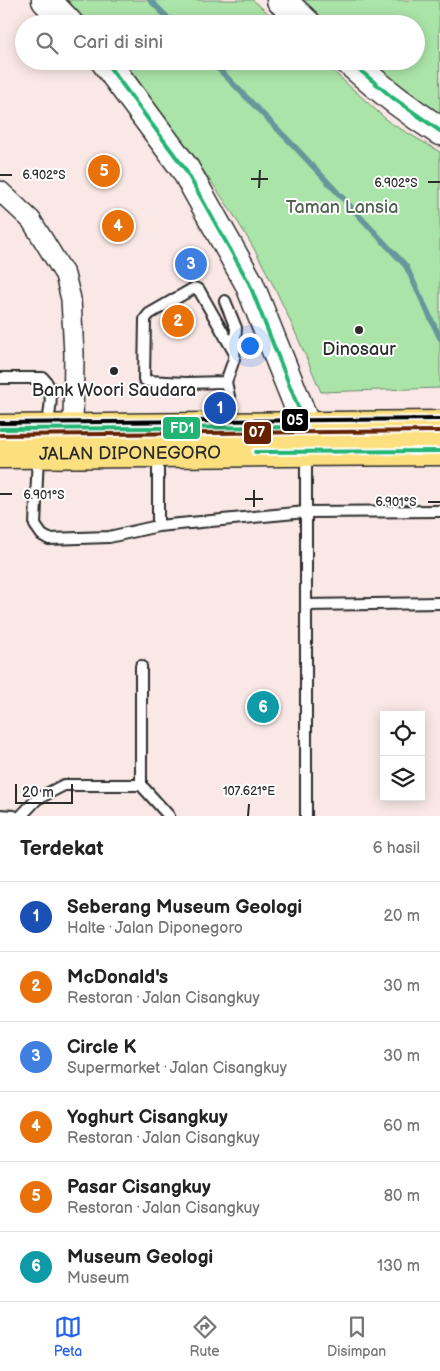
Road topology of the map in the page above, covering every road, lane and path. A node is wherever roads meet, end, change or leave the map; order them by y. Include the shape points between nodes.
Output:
1 (46, 0) edge
2 (281, 0) edge
3 (60, 15) edge
4 (298, 15) edge
5 (112, 70) edge
6 (359, 70) edge
7 (440, 131) edge
8 (0, 191) edge
9 (225, 301) dead end
10 (234, 352) junction
11 (0, 378) edge
12 (226, 382) junction
13 (440, 425) edge
14 (236, 428) junction
15 (0, 429) edge
16 (53, 437) junction
17 (306, 440) junction
18 (440, 451) edge
19 (158, 453) junction
20 (0, 454) edge
21 (440, 511) edge
22 (306, 512) junction
23 (158, 526) junction
24 (440, 603) edge
25 (306, 605) junction
26 (141, 666) dead end
27 (141, 785) junction
28 (0, 815) edge
29 (14, 816) edge
30 (21, 816) edge
31 (169, 816) edge
32 (306, 816) edge

1 - 3 street
2 - 4 street
5 - 17 street via 185,169 249,283
6 - 7 street via 408,111
8 - 16 street via 31,220 65,275 72,299 74,354
9 - 10 lane via 236,328
10 - 12 lane
10 - 12 lane via 197,288 145,319 144,380
11 - 16 lane via 43,378 49,383
12 - 14 lane
13 - 17 main road, JALAN DIPONEGORO
14 - 16 main road, JALAN DIPONEGORO
14 - 17 main road, JALAN DIPONEGORO
15 - 16 main road, JALAN DIPONEGORO
16 - 19 main road, JALAN DIPONEGORO
16 - 20 main road, JALAN DIPONEGORO
16 - 23 lane via 35,525 42,535 49,539 109,537
17 - 18 main road, JALAN DIPONEGORO
17 - 19 main road, JALAN DIPONEGORO
17 - 22 lane
19 - 23 lane
21 - 22 lane
22 - 23 lane
22 - 25 lane
24 - 25 lane
25 - 32 lane
26 - 27 lane
27 - 30 lane via 64,785 36,799
27 - 31 lane
28 - 29 lane

